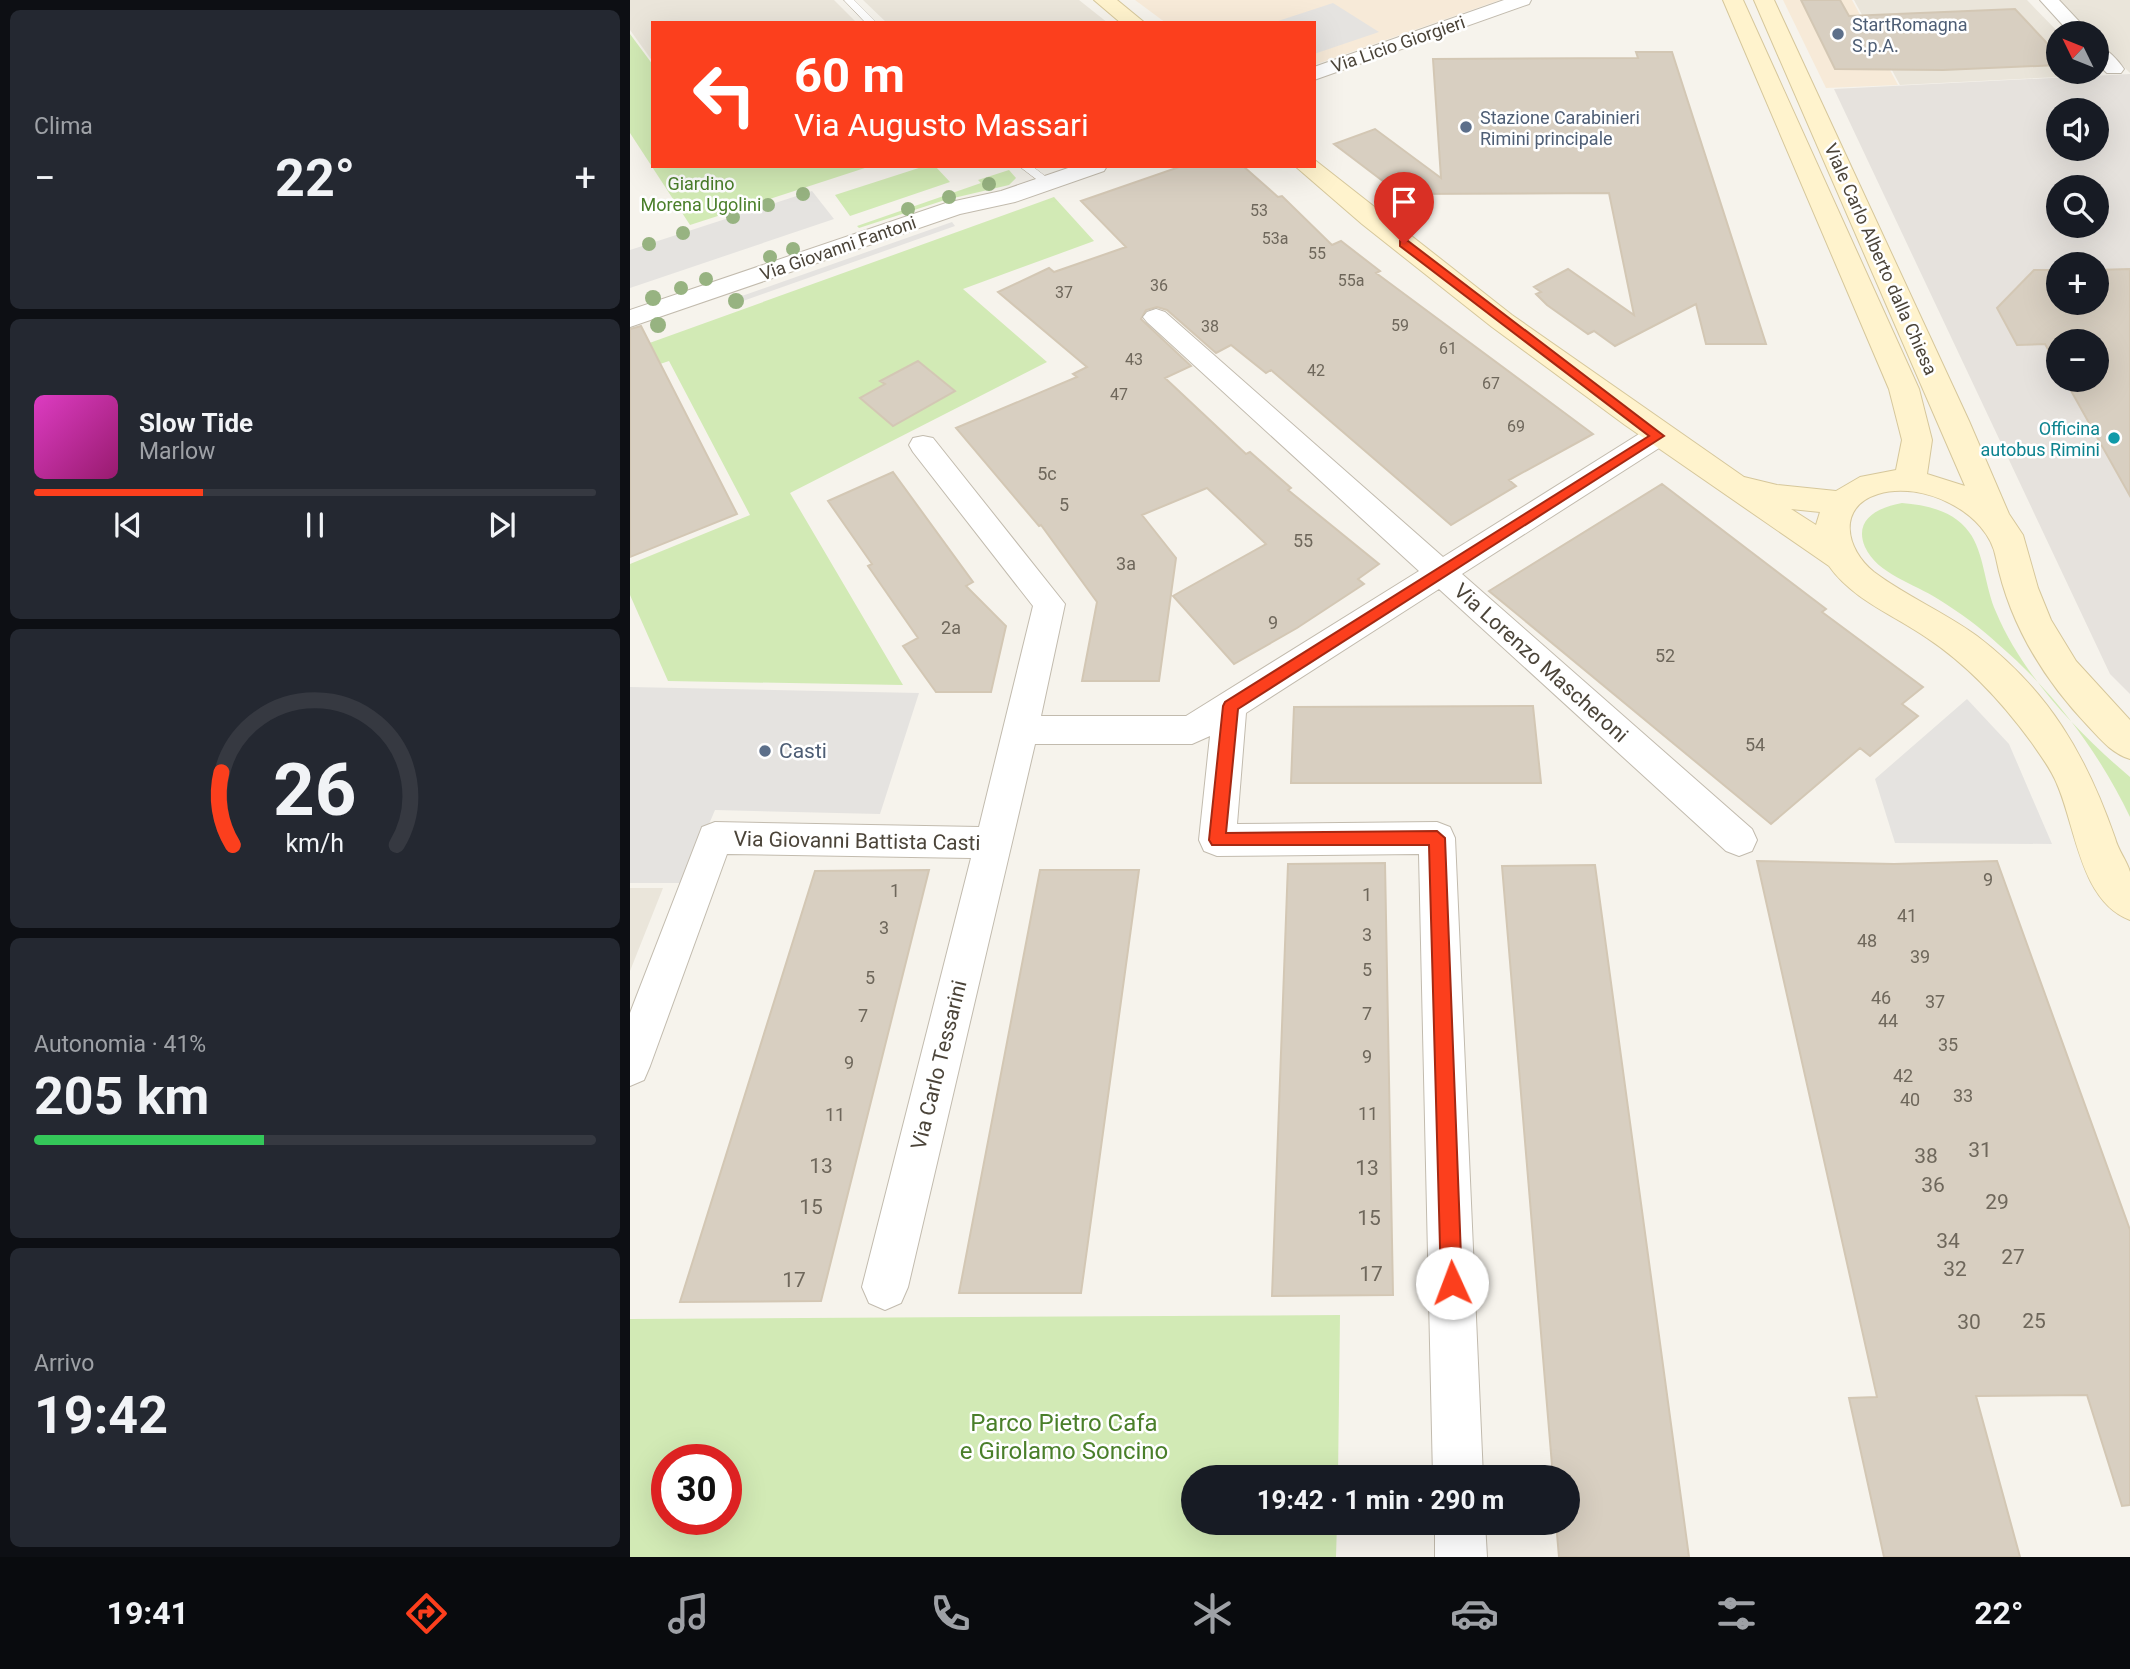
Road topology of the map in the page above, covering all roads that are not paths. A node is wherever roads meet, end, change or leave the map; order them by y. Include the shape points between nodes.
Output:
1 (849, 0) edge
2 (1104, 0) edge
3 (1522, 0) edge
4 (1764, 0) edge
5 (2049, 0) edge
6 (1732, 1) edge
7 (870, 21) edge
8 (1132, 21) edge
9 (2069, 21) edge
10 (2109, 64) edge
11 (2114, 69) dead end
12 (1316, 73) edge
13 (1027, 168) edge
14 (1090, 168) edge
15 (1309, 168) edge
16 (1048, 183) junction
17 (1861, 292) junction
18 (1895, 292) junction
19 (1156, 317) dead end
20 (630, 319) edge
21 (1657, 436) junction
22 (923, 445) dead end
23 (1725, 481) junction
24 (1910, 482) junction
25 (1842, 503) junction
26 (1995, 520) junction
27 (1841, 558) junction
28 (1440, 572) junction
29 (1230, 706) junction
30 (1021, 730) junction
31 (2130, 744) edge
32 (1738, 840) dead end
33 (993, 843) junction
34 (2121, 891) edge
35 (2130, 921) edge
36 (630, 1066) edge
37 (886, 1287) dead end
38 (1458, 1465) edge
39 (1460, 1535) edge
40 (1461, 1557) edge

1 - 7 lane
2 - 8 main road
3 - 12 street, Via Licio Giorgieri
4 - 18 main road, Viale Carlo Alberto dalla Chiesa
5 - 9 street
6 - 17 main road, Viale Carlo Alberto dalla Chiesa
10 - 11 street
13 - 16 lane
14 - 16 street, Via Giovanni Fantoni
15 - 21 main road
16 - 20 street, Via Giovanni Fantoni via 954,208
17 - 18 street
17 - 24 main road, Viale Carlo Alberto dalla Chiesa via 1914,420 1917,440
18 - 26 main road, Viale Carlo Alberto dalla Chiesa
19 - 28 street, Via Lorenzo Mascheroni
21 - 23 main road
21 - 28 street
22 - 30 street, Via Giovanni Battista Casti via 1049,604
23 - 25 main road via 1777,496
23 - 27 main road
24 - 25 main road via 1873,485
24 - 26 main road via 1954,494
25 - 27 main road via 1832,526
26 - 31 main road, Viale Carlo Alberto dalla Chiesa via 2012,545 2018,579 2046,645 2099,715
27 - 34 main road via 1862,581 1922,617 2000,677 2069,768 2096,849
28 - 29 street
28 - 32 street, Via Lorenzo Mascheroni
29 - 30 street via 1192,730
29 - 38 street via 1217,840 1437,838
30 - 33 street, Via Giovanni Battista Casti
33 - 36 street, Via Giovanni Battista Casti via 715,838
33 - 37 street, Via Carlo Tessarini
34 - 35 main road
39 - 40 street

